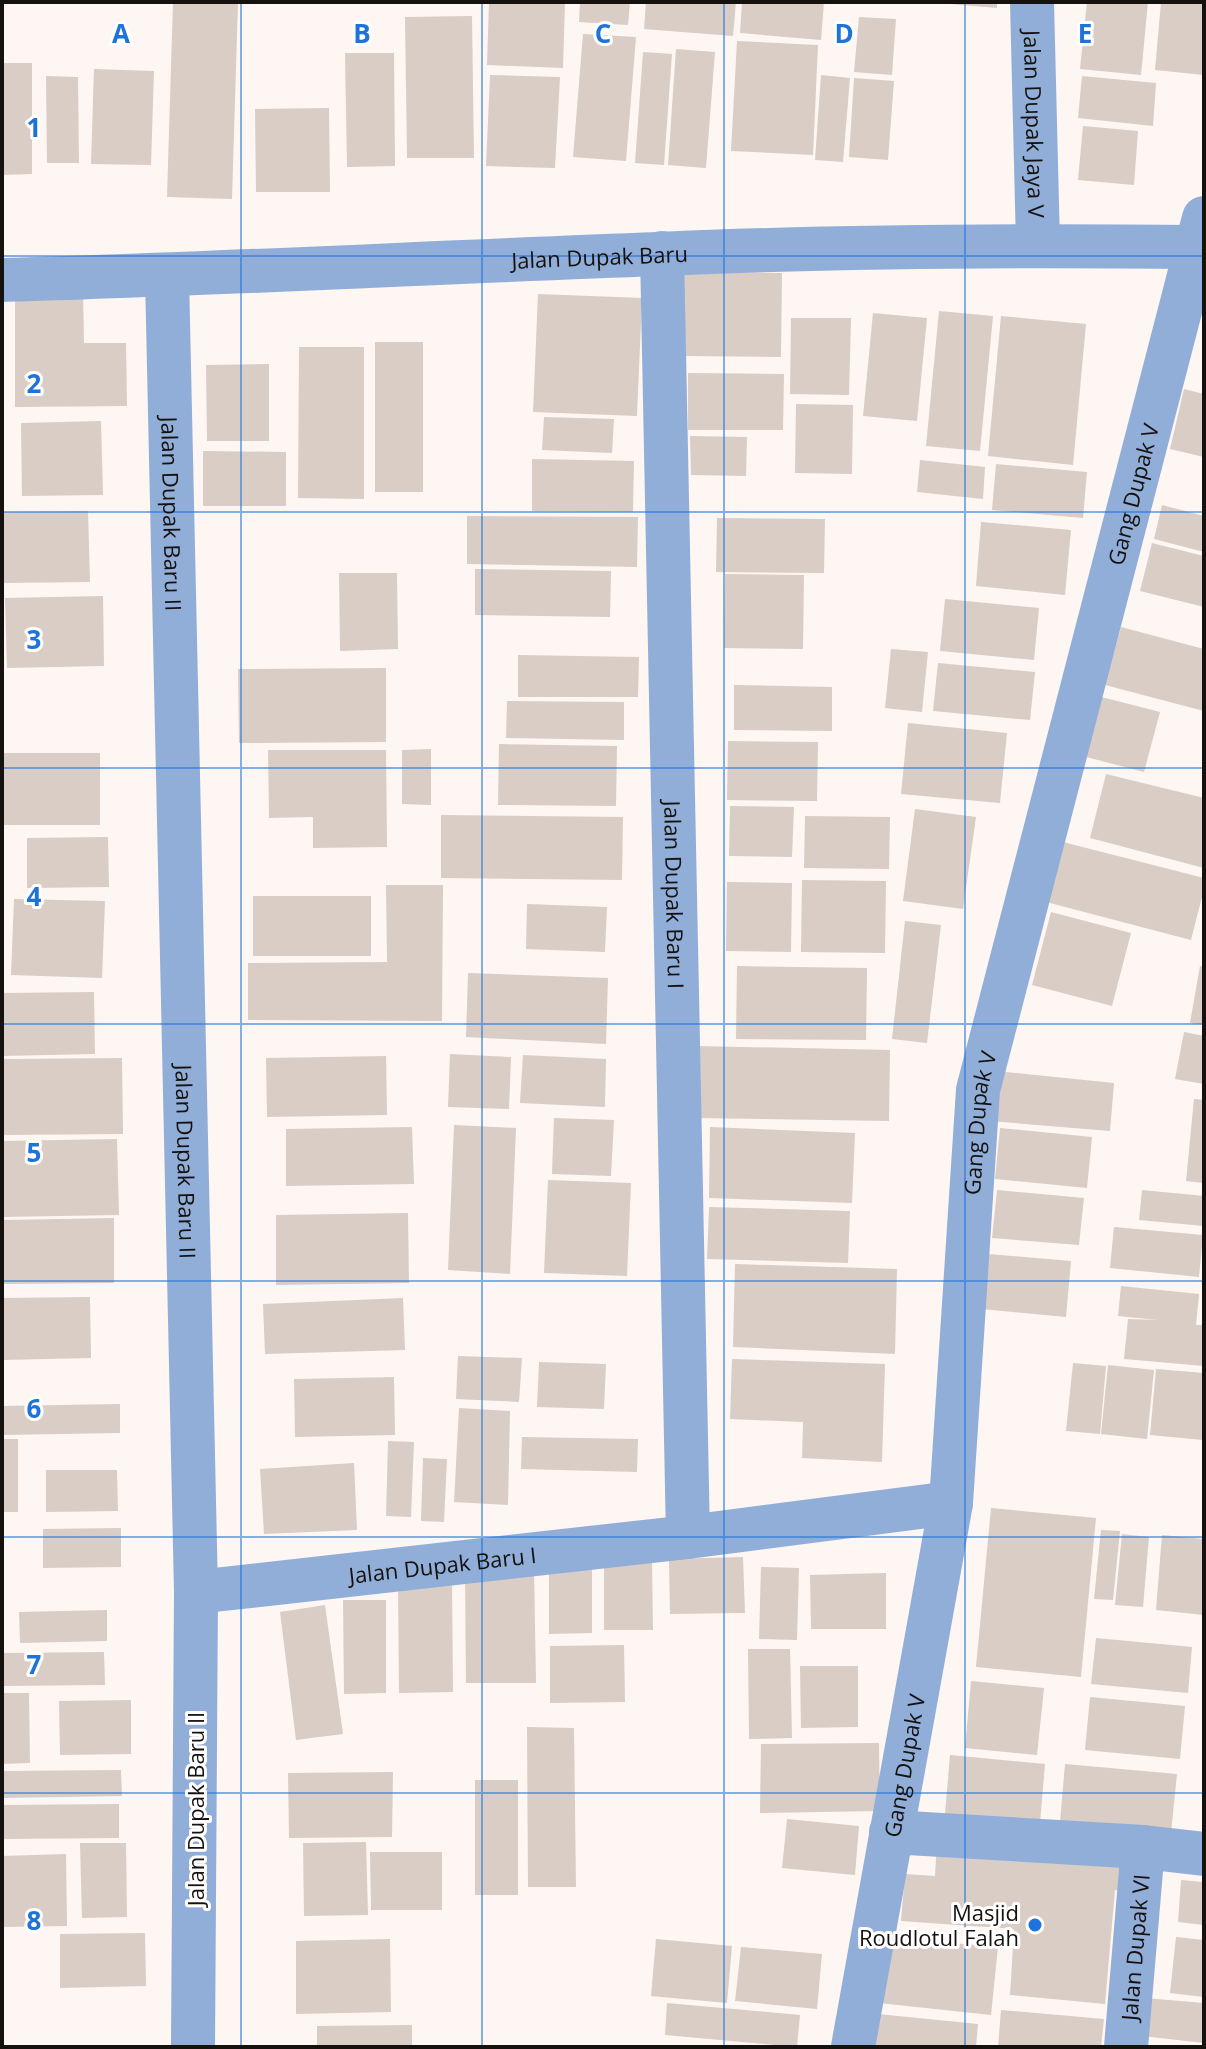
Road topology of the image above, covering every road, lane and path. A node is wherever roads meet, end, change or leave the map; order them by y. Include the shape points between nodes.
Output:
1 (1032, 2) edge
2 (1200, 232) edge
3 (1038, 245) junction
4 (662, 253) junction
5 (167, 276) junction
6 (2, 280) edge
7 (951, 1503) junction
8 (688, 1537) junction
9 (196, 1592) junction
10 (891, 1832) junction
11 (1143, 1847) junction
12 (1204, 1854) edge
13 (193, 2047) edge
14 (853, 2047) edge
15 (1126, 2047) edge

1 - 3 street, Jalan Dupak Jaya V
2 - 3 street, Jalan Dupak Baru
2 - 7 street, Gang Dupak V via 978,1090
3 - 4 street, Jalan Dupak Baru
4 - 5 street, Jalan Dupak Baru
4 - 8 street, Jalan Dupak Baru I
5 - 6 street, Jalan Dupak Baru
5 - 9 street, Jalan Dupak Baru II
7 - 8 street, Jalan Dupak Baru I
7 - 10 street, Gang Dupak V
8 - 9 street, Jalan Dupak Baru I
9 - 13 street, Jalan Dupak Baru II
10 - 11 street
10 - 14 street, Gang Dupak V
11 - 12 street
11 - 15 street, Jalan Dupak VI

